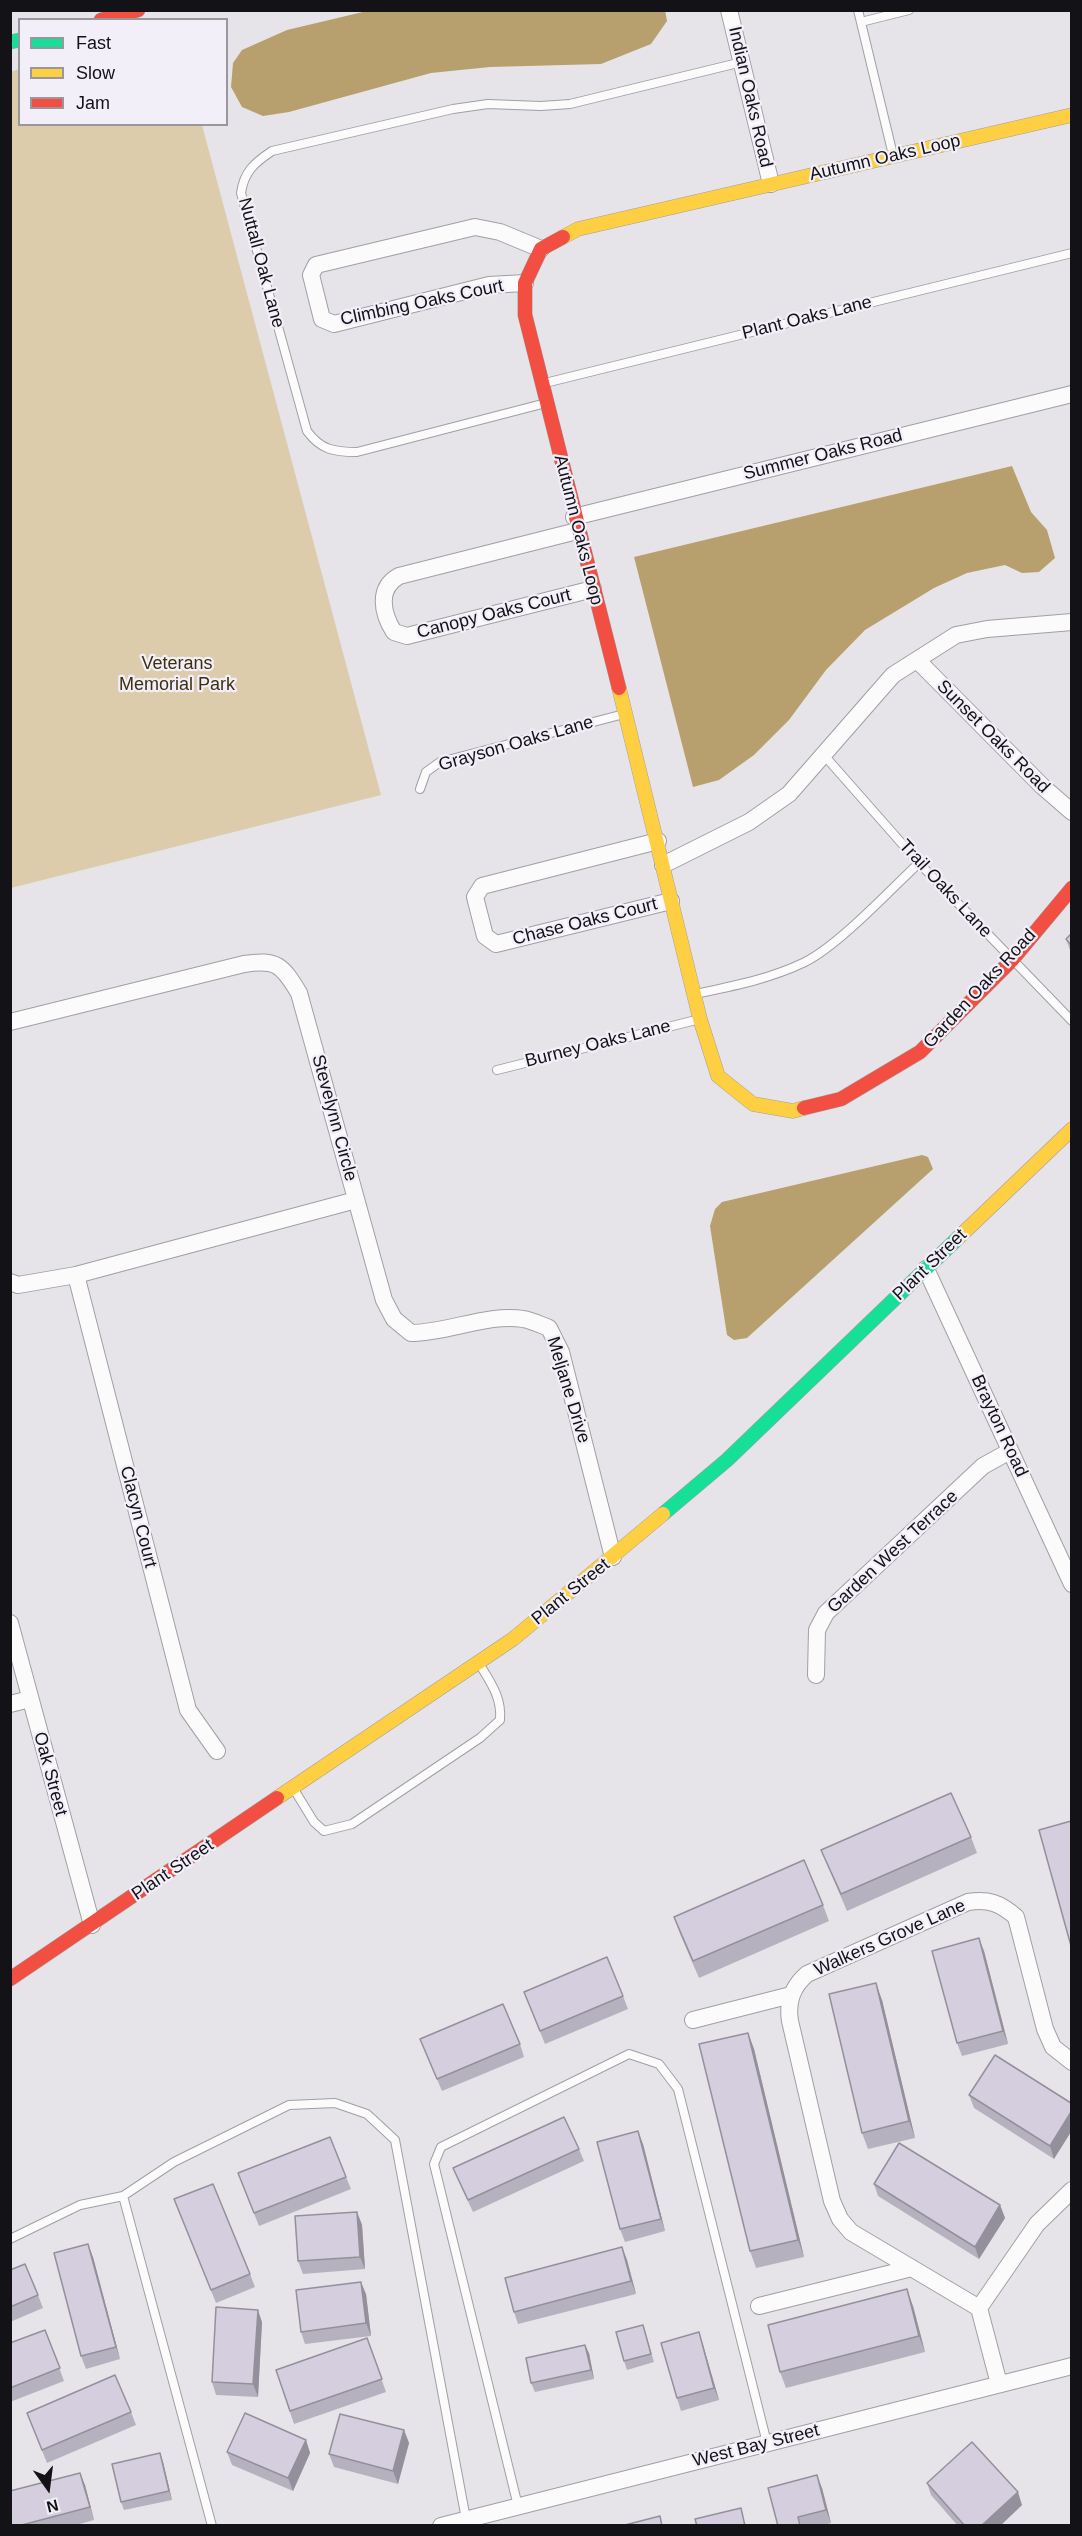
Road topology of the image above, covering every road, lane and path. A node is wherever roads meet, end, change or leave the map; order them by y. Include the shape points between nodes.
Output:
1 (138, 10) edge
2 (729, 10) edge
3 (858, 10) edge
4 (909, 10) edge
5 (108, 18) edge
6 (861, 22) junction
7 (742, 62) junction
8 (1071, 115) edge
9 (893, 156) junction
10 (771, 184) junction
11 (541, 249) junction
12 (1071, 253) edge
13 (525, 283) junction
14 (542, 384) junction
15 (1071, 393) edge
16 (546, 403) junction
17 (576, 524) junction
18 (592, 589) junction
19 (1071, 622) edge
20 (916, 660) junction
21 (624, 714) junction
22 (822, 754) junction
23 (420, 789) dead end
24 (1071, 813) edge
25 (658, 841) junction
26 (920, 862) junction
27 (663, 865) junction
28 (1071, 888) edge
29 (671, 901) junction
30 (1012, 960) junction
31 (694, 994) junction
32 (700, 1019) junction
33 (10, 1022) edge
34 (1071, 1022) edge
35 (497, 1070) dead end
36 (1071, 1129) edge
37 (356, 1200) junction
38 (926, 1269) junction
39 (76, 1275) junction
40 (10, 1282) edge
41 (1010, 1451) junction
42 (614, 1557) junction
43 (1071, 1584) edge
44 (10, 1623) edge
45 (478, 1663) junction
46 (816, 1676) dead end
47 (30, 1699) junction
48 (10, 1704) edge
49 (217, 1751) dead end
50 (293, 1788) junction
51 (92, 1925) junction
52 (10, 1980) edge
53 (791, 1995) junction
54 (693, 2020) dead end
55 (1071, 2062) edge
56 (1071, 2190) edge
57 (123, 2196) junction
58 (10, 2239) edge
59 (912, 2268) junction
60 (759, 2306) dead end
61 (979, 2308) junction
62 (1071, 2366) edge
63 (999, 2384) junction
64 (767, 2443) junction
65 (518, 2506) junction
66 (466, 2519) junction
67 (212, 2526) edge
68 (441, 2526) edge

1 - 5 street
2 - 7 street, Indian Oaks Road
3 - 6 lane
4 - 6 lane
6 - 9 lane
7 - 10 street, Indian Oaks Road
7 - 16 lane, Nuttall Oak Lane via 570,104 488,104 453,109 272,151 254,162 243,177 241,193 307,431 317,444 335,452 357,452
8 - 9 street, Autumn Oaks Loop
9 - 10 street, Autumn Oaks Loop
10 - 11 street, Autumn Oaks Loop via 578,229
11 - 13 street, Autumn Oaks Loop
11 - 13 street, Climbing Oaks Court via 500,232 475,227 316,265 311,275 322,319 334,324 489,285
12 - 14 lane, Plant Oaks Lane
13 - 14 street, Autumn Oaks Loop via 525,315
14 - 16 street, Autumn Oaks Loop
15 - 17 street, Summer Oaks Road
16 - 17 street, Autumn Oaks Loop
17 - 18 street, Autumn Oaks Loop
17 - 18 street, Canopy Oaks Court via 399,576 384,591 385,612 394,632 407,636
18 - 21 street, Autumn Oaks Loop
19 - 20 street via 956,635
20 - 22 street via 893,675
20 - 24 street, Sunset Oaks Road
21 - 23 lane, Grayson Oaks Lane via 440,762 426,772
21 - 25 street, Autumn Oaks Loop
22 - 26 lane, Trail Oaks Lane
22 - 27 street via 789,794 749,822
25 - 27 street, Autumn Oaks Loop
25 - 29 street, Chase Oaks Court via 482,886 475,897 484,936 496,944
26 - 30 lane, Trail Oaks Lane
26 - 31 lane via 807,961 758,980
27 - 29 street, Garden Oaks Road
28 - 30 street, Garden Oaks Road
29 - 31 street, Garden Oaks Road
30 - 32 street, Garden Oaks Road via 920,1052 841,1100 793,1111 753,1104 718,1076
30 - 34 lane, Trail Oaks Lane
31 - 32 street, Garden Oaks Road
32 - 35 lane, Burney Oaks Lane
33 - 37 street, Stevelynn Circle via 244,964 267,961 285,970 299,993
36 - 38 street, Plant Street
37 - 39 street, Stevelynn Circle
37 - 42 street, Meljane Drive via 384,1300 394,1319 411,1334 432,1334 501,1319 523,1319 549,1328 561,1352
38 - 41 street, Brayton Road
38 - 42 street, Plant Street via 727,1460
39 - 40 street, Stevelynn Circle via 18,1285
39 - 49 street, Clacyn Court via 188,1710
41 - 43 street, Brayton Road
41 - 46 street, Garden West Terrace via 983,1466 826,1613 817,1630
42 - 45 street, Plant Street
44 - 47 street, Oak Street
45 - 50 street, Plant Street
45 - 50 lane via 501,1707 500,1720 480,1738 352,1824 324,1831
47 - 48 street
47 - 51 street, Oak Street
50 - 51 street, Plant Street
51 - 52 street, Plant Street
53 - 54 street
53 - 55 street, Walkers Grove Lane via 807,1974 968,1902 985,1900 1003,1905 1016,1917 1045,2029 1053,2047
53 - 59 street via 790,2021 836,2210 851,2232
56 - 61 street via 1037,2224
57 - 58 lane via 80,2205
57 - 66 lane via 174,2162 289,2105 335,2103 368,2114 395,2140
57 - 67 lane
59 - 60 street
59 - 61 street
61 - 63 street
62 - 63 street, West Bay Street
63 - 64 street, West Bay Street
64 - 65 street, West Bay Street
64 - 65 lane via 678,2089 659,2064 629,2054 441,2147 434,2164
65 - 66 street, West Bay Street
66 - 68 street, West Bay Street

